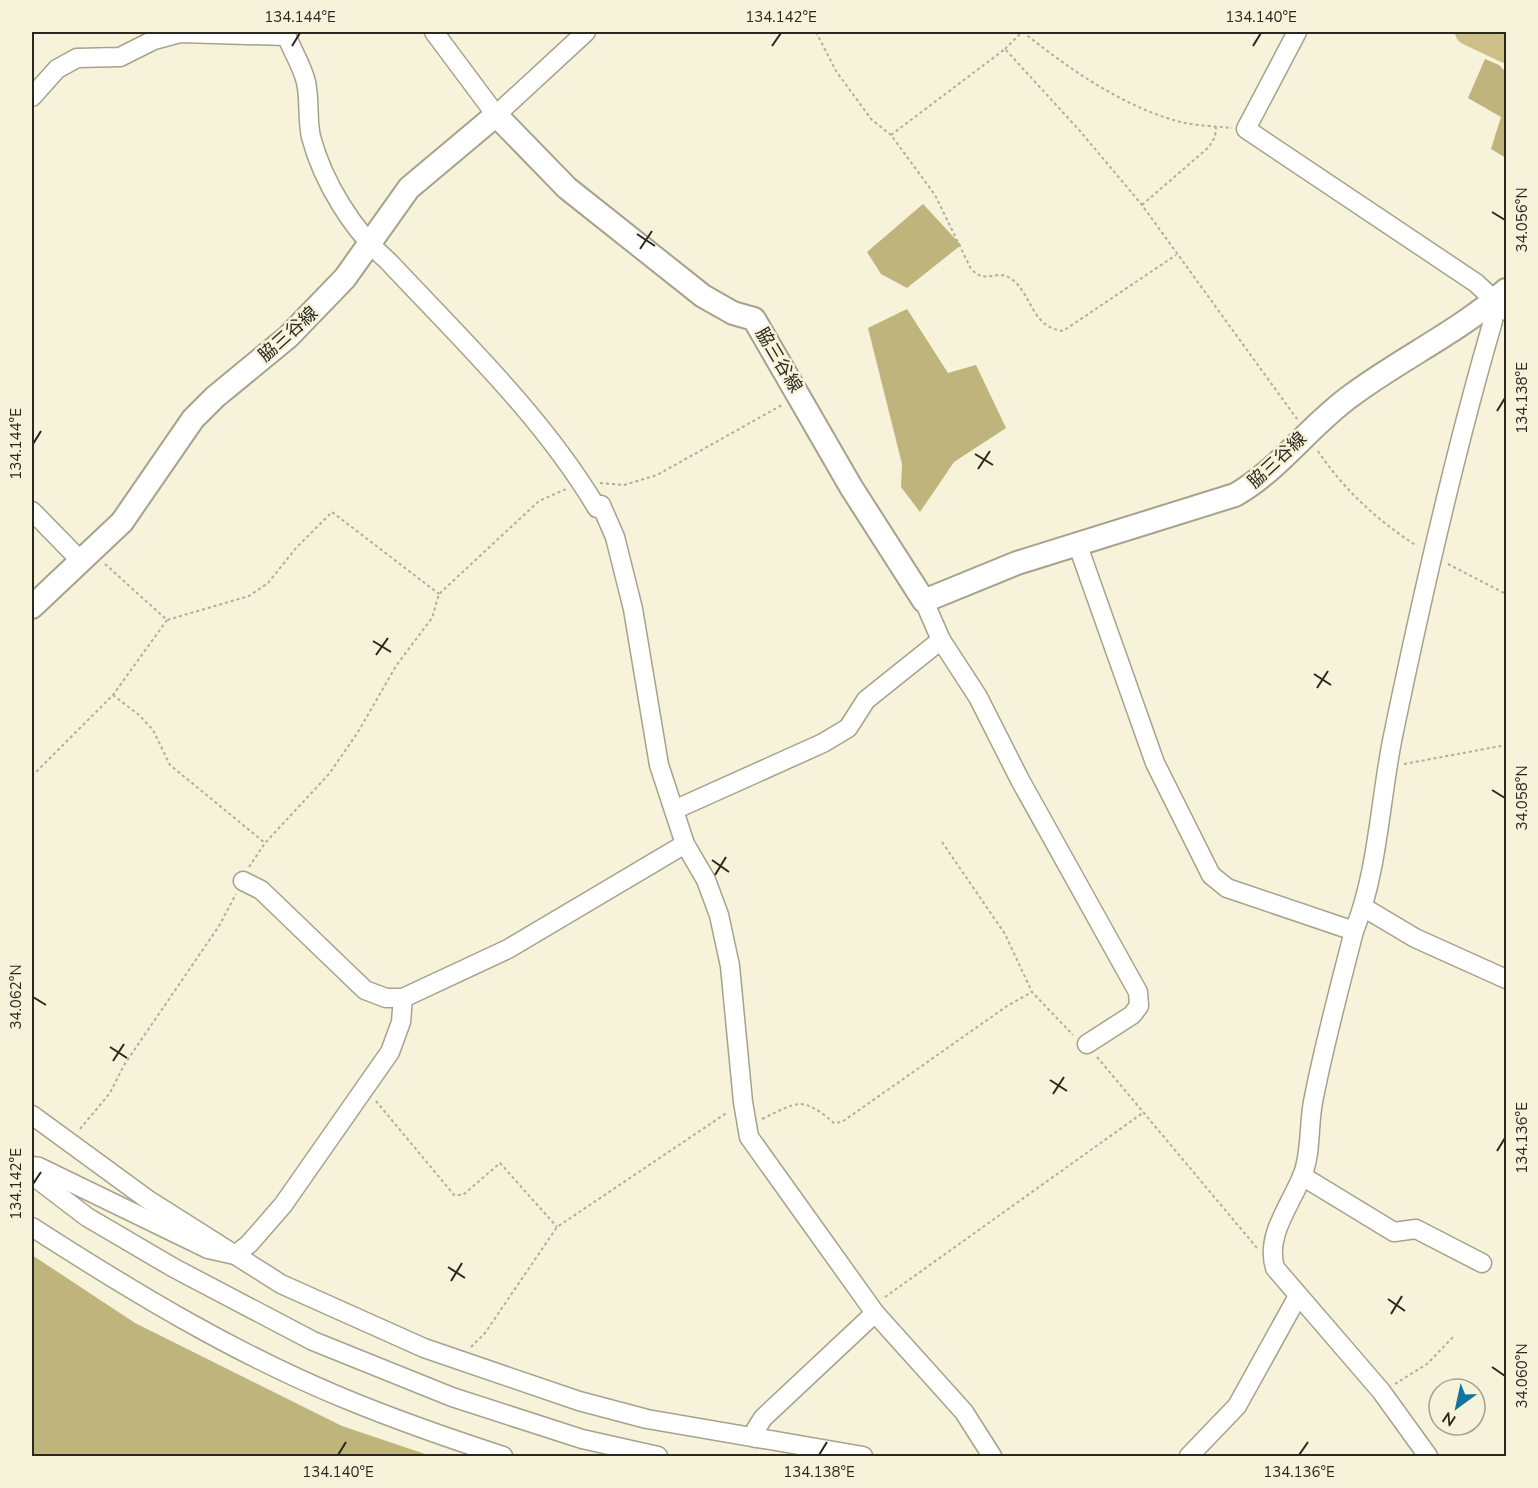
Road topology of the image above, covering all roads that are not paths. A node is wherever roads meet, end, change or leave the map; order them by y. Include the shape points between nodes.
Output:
1 (434, 32) edge
2 (586, 32) edge
3 (1297, 32) edge
4 (285, 34) edge
5 (32, 97) edge
6 (496, 115) junction
7 (369, 244) junction
8 (1503, 300) edge
9 (32, 512) edge
10 (1077, 543) junction
11 (85, 555) junction
12 (924, 602) junction
13 (32, 607) edge
14 (941, 640) junction
15 (674, 810) junction
16 (685, 844) junction
17 (243, 881) road end
18 (1363, 907) junction
19 (1354, 931) junction
20 (1506, 979) edge
21 (403, 998) junction
22 (1087, 1044) dead end
23 (32, 1115) edge
24 (32, 1166) edge
25 (32, 1175) edge
26 (1302, 1176) junction
27 (32, 1227) edge
28 (235, 1256) junction
29 (1482, 1263) dead end
30 (1298, 1296) junction
31 (873, 1310) junction
32 (756, 1438) junction
33 (503, 1456) edge
34 (658, 1456) edge
35 (863, 1456) edge
36 (992, 1456) edge
37 (1189, 1456) edge
38 (1428, 1456) edge

1 - 6 street
2 - 6 street
3 - 8 street via 1246,129
4 - 5 street via 180,33 154,40 120,57 76,58 57,69
4 - 7 street via 306,83 311,136 320,161 343,206
6 - 7 main road, 脇三谷線 via 409,188
6 - 12 main road, 脇三谷線 via 567,188 704,296 733,313 754,319 851,487
7 - 11 main road, 脇三谷線 via 318,307 193,419 122,522
7 - 15 street via 492,373 582,483 597,508 601,505 615,537 633,609 659,765
8 - 10 main road, 脇三谷線 via 1351,395 1305,433 1256,483 1235,495
8 - 18 street via 1493,321 1457,444 1430,555 1386,767
9 - 11 street
10 - 12 main road, 脇三谷線
10 - 19 street via 1155,763 1211,875 1227,888
11 - 13 main road, 脇三谷線
12 - 14 street
14 - 15 street via 866,700 848,728
14 - 22 street via 978,697 1138,992 1139,1006 1132,1015
15 - 16 street
16 - 21 street via 508,949
16 - 31 street via 706,880 719,915 730,966 749,1137
17 - 21 street via 261,890 365,990 386,998
18 - 19 street
18 - 20 street via 1415,938
19 - 26 street via 1313,1099
21 - 28 street via 401,1022 390,1052 283,1204
23 - 28 street via 147,1199
24 - 28 street via 208,1249
25 - 34 street via 87,1217 313,1341 452,1397 582,1439
26 - 29 street via 1394,1232 1416,1229
26 - 30 street via 1271,1253 1275,1268
27 - 33 street via 113,1280 270,1364 357,1404
28 - 32 street via 281,1284 457,1360 647,1419
30 - 37 street via 1237,1406
30 - 38 street via 1381,1391
31 - 32 street via 763,1418
31 - 36 street via 964,1412
32 - 35 street

